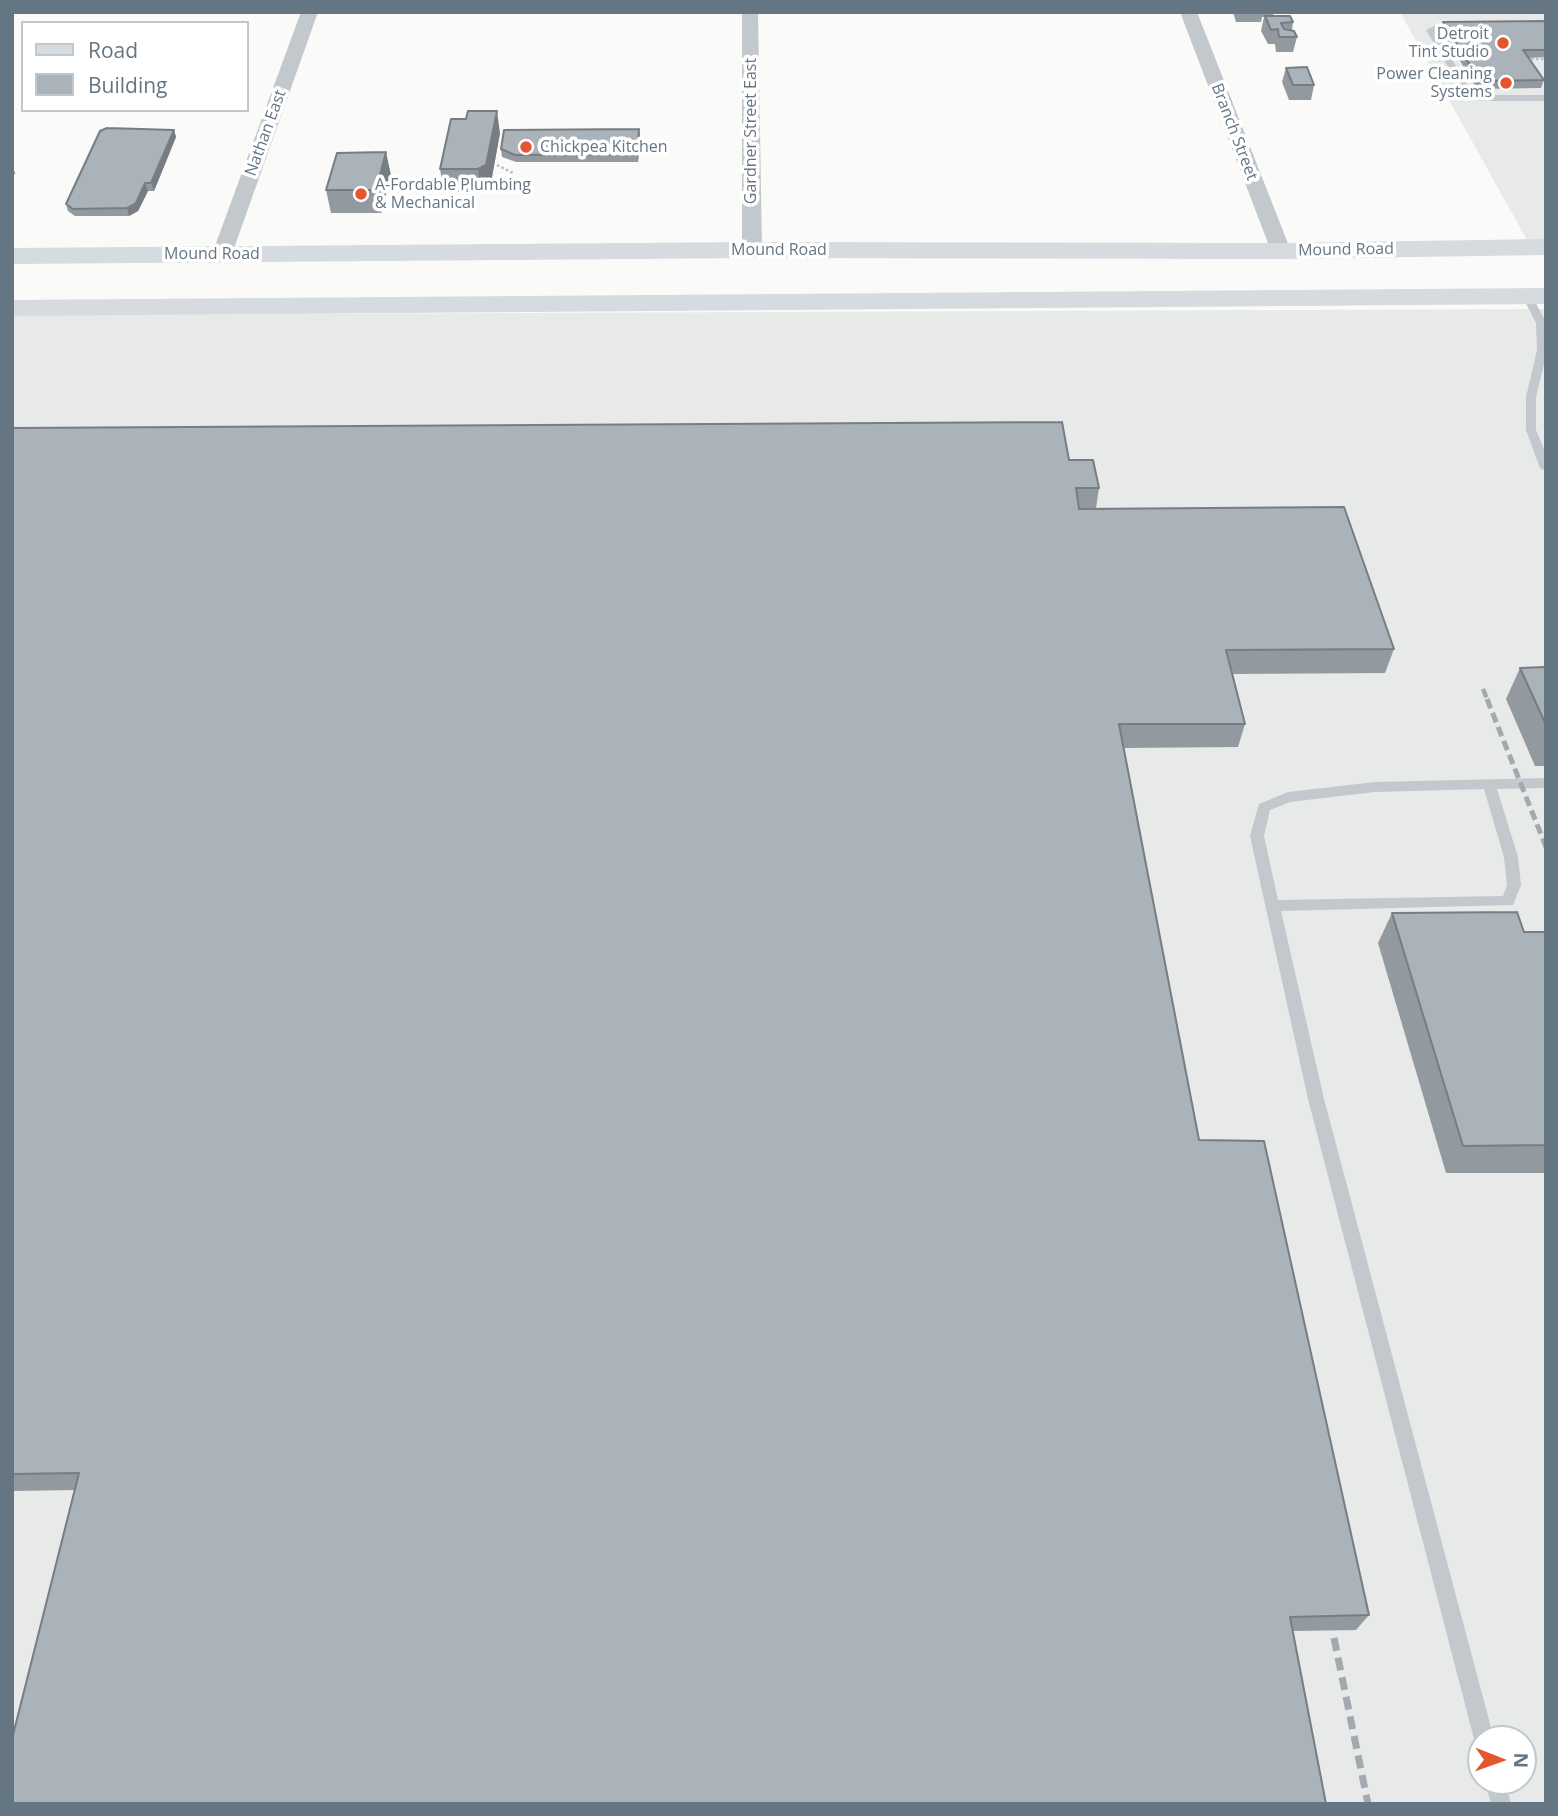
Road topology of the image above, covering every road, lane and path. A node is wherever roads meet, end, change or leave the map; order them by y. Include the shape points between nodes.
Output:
1 (310, 12) edge
2 (750, 12) edge
3 (1188, 12) edge
4 (1466, 26) edge
5 (1545, 58) edge
6 (1524, 59) edge
7 (1546, 98) edge
8 (497, 165) dead end
9 (513, 173) dead end
10 (1546, 247) edge
11 (1392, 249) junction
12 (752, 250) junction
13 (1281, 251) junction
14 (519, 252) junction
15 (222, 254) junction
16 (12, 256) edge
17 (1536, 296) edge
18 (990, 299) junction
19 (12, 308) edge
20 (152, 308) junction
21 (1546, 468) edge
22 (1546, 783) edge
23 (1489, 785) junction
24 (1273, 906) junction
25 (1480, 1725) edge

1 - 15 street, Nathan East
2 - 12 street, Gardner Street East
3 - 13 street, Branch Street
4 - 7 lane via 1430,30 1469,95
5 - 6 path
8 - 9 path
10 - 11 main road, Mound Road
11 - 13 main road, Mound Road
11 - 18 main road via 1427,264 1431,274 1427,284 1408,288 1078,289
12 - 13 main road, Mound Road
12 - 14 main road, Mound Road
14 - 15 main road, Mound Road
14 - 20 main road via 495,265 145,267 131,270 113,283 110,291 116,297
15 - 16 main road, Mound Road
17 - 18 main road
17 - 21 lane via 1542,350 1531,397 1531,430
18 - 20 main road
19 - 20 main road
22 - 23 lane
23 - 24 lane via 1376,787 1287,797 1264,807 1257,836
23 - 24 lane via 1511,857 1514,885 1508,901
24 - 25 lane via 1316,1099

